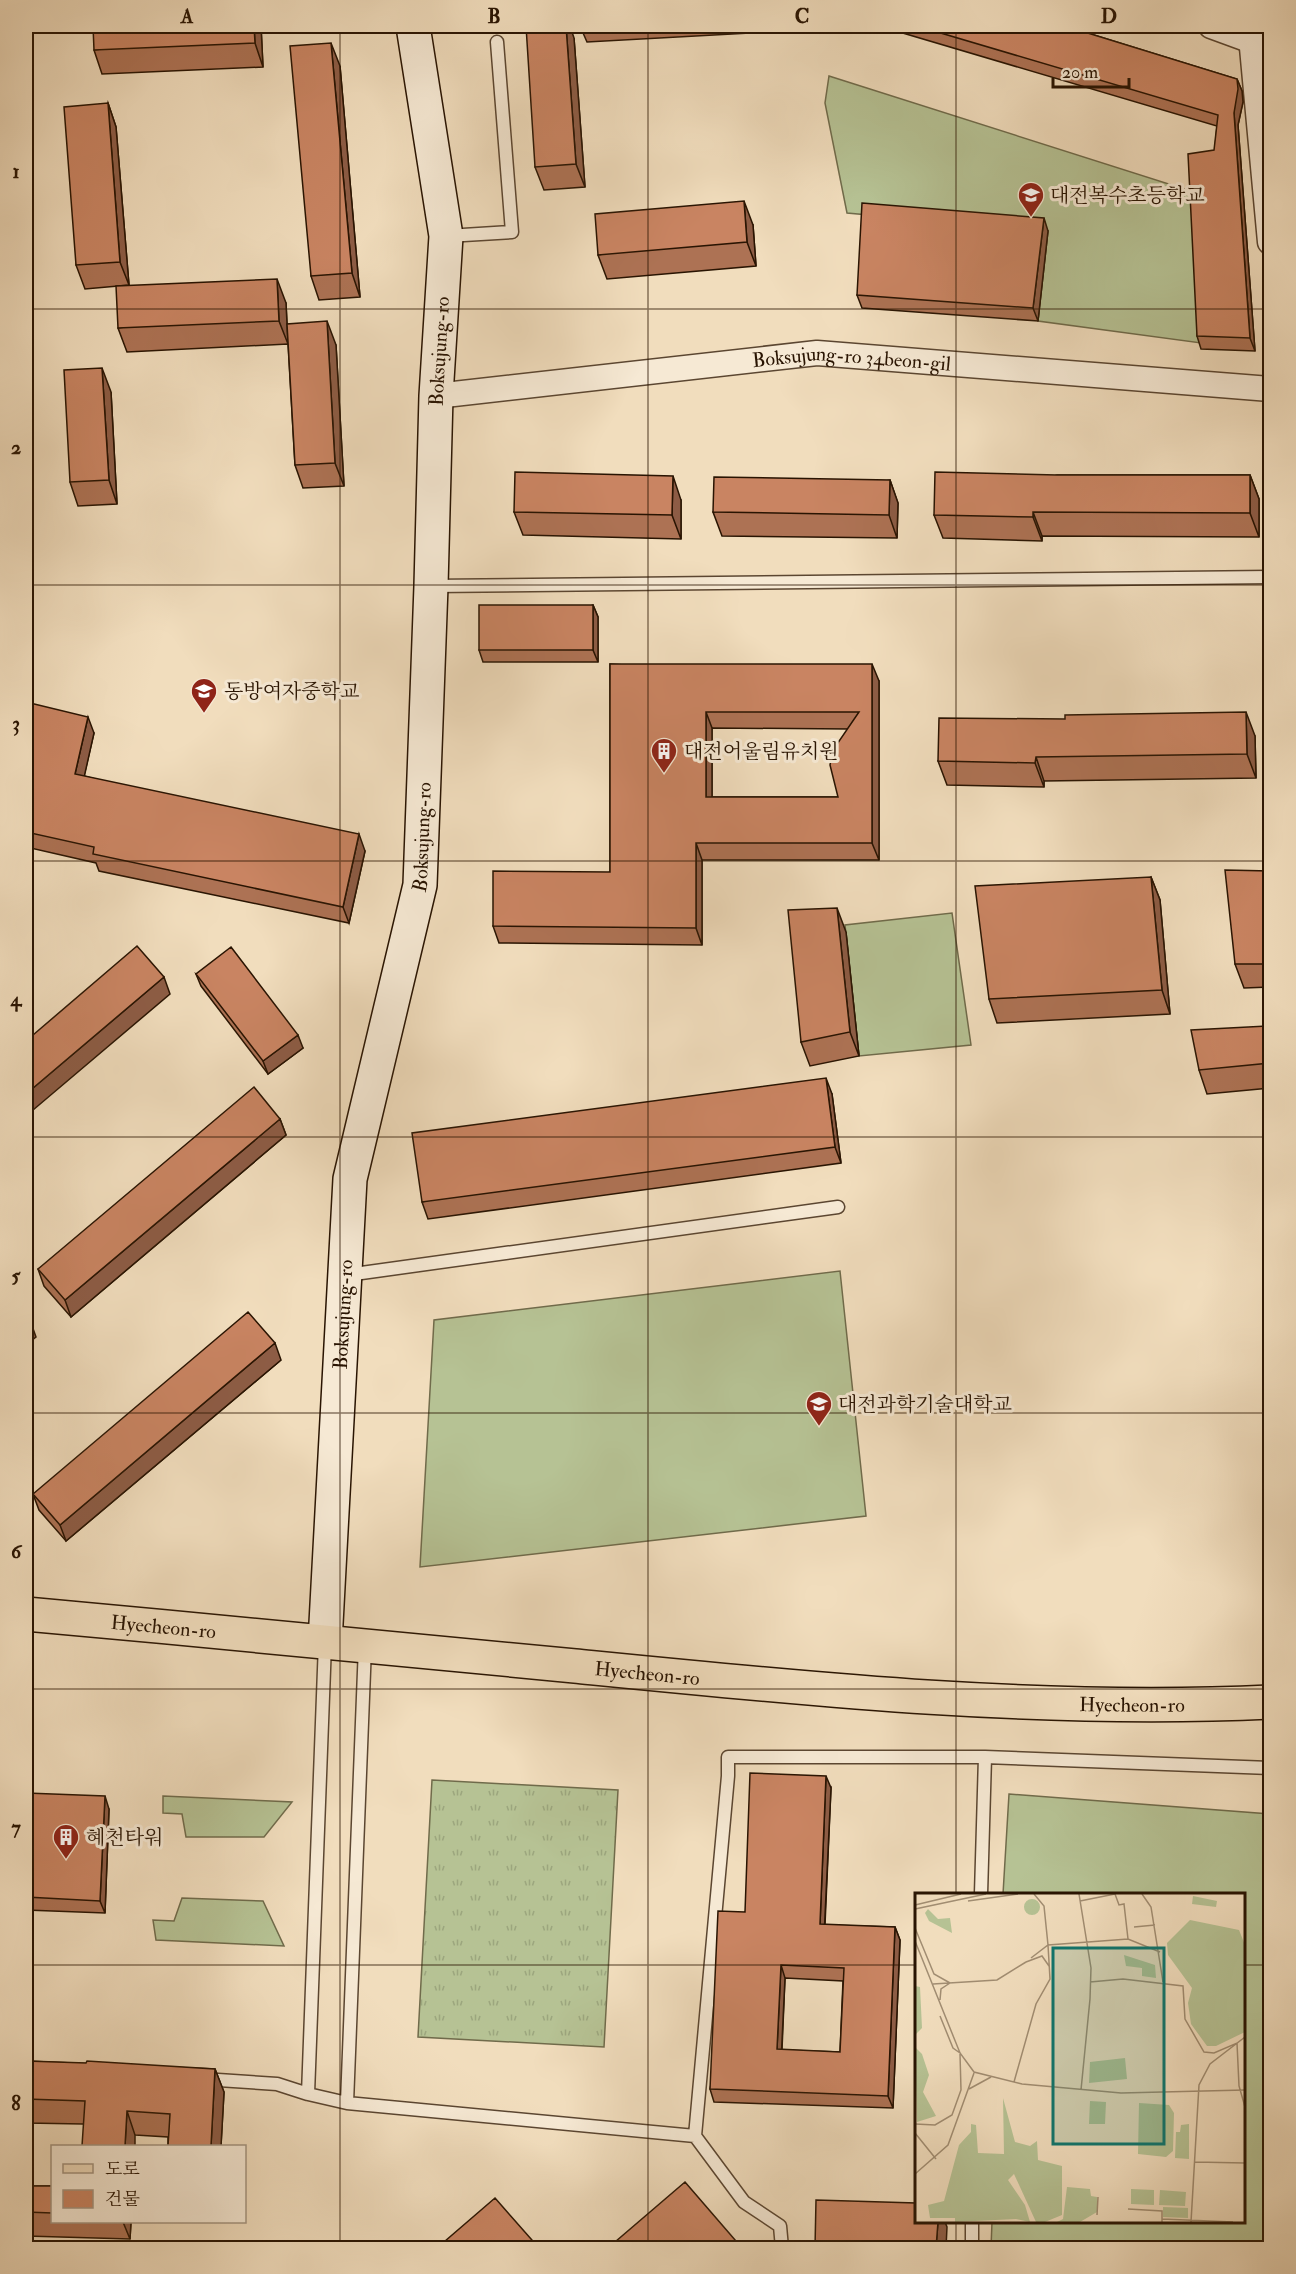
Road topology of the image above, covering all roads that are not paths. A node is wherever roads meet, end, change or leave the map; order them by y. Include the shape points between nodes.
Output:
1 (412, 26) edge
2 (1211, 26) edge
3 (1251, 33) edge
4 (496, 42) dead end
5 (446, 236) junction
6 (1270, 242) edge
7 (1270, 389) edge
8 (436, 396) junction
9 (1270, 577) edge
10 (431, 586) junction
11 (838, 1208) dead end
12 (346, 1275) junction
13 (26, 1614) edge
14 (325, 1642) junction
15 (365, 1645) junction
16 (1270, 1702) edge
17 (984, 1757) junction
18 (1270, 1768) edge
19 (981, 1893) edge
20 (186, 2078) edge
21 (308, 2094) junction
22 (347, 2103) junction
23 (695, 2136) junction
24 (972, 2223) edge
25 (782, 2248) edge
26 (972, 2248) edge

1 - 5 main road, Boksujung-ro
2 - 3 street
3 - 6 street
4 - 5 lane via 512,232
5 - 8 main road, Boksujung-ro
7 - 8 street, Boksujung-ro 34beon-gil via 817,353
8 - 10 main road, Boksujung-ro
9 - 10 lane
10 - 12 main road, Boksujung-ro via 420,885 350,1179
11 - 12 lane
12 - 14 main road, Boksujung-ro
13 - 14 main road, Hyecheon-ro
14 - 15 main road, Hyecheon-ro
14 - 21 lane
15 - 16 main road, Hyecheon-ro via 788,1688 1014,1702
15 - 22 lane
17 - 18 lane
17 - 19 lane
17 - 23 lane via 728,1757
20 - 21 lane via 277,2084
21 - 22 lane
22 - 23 lane
23 - 25 lane via 744,2202 780,2226
24 - 26 lane

